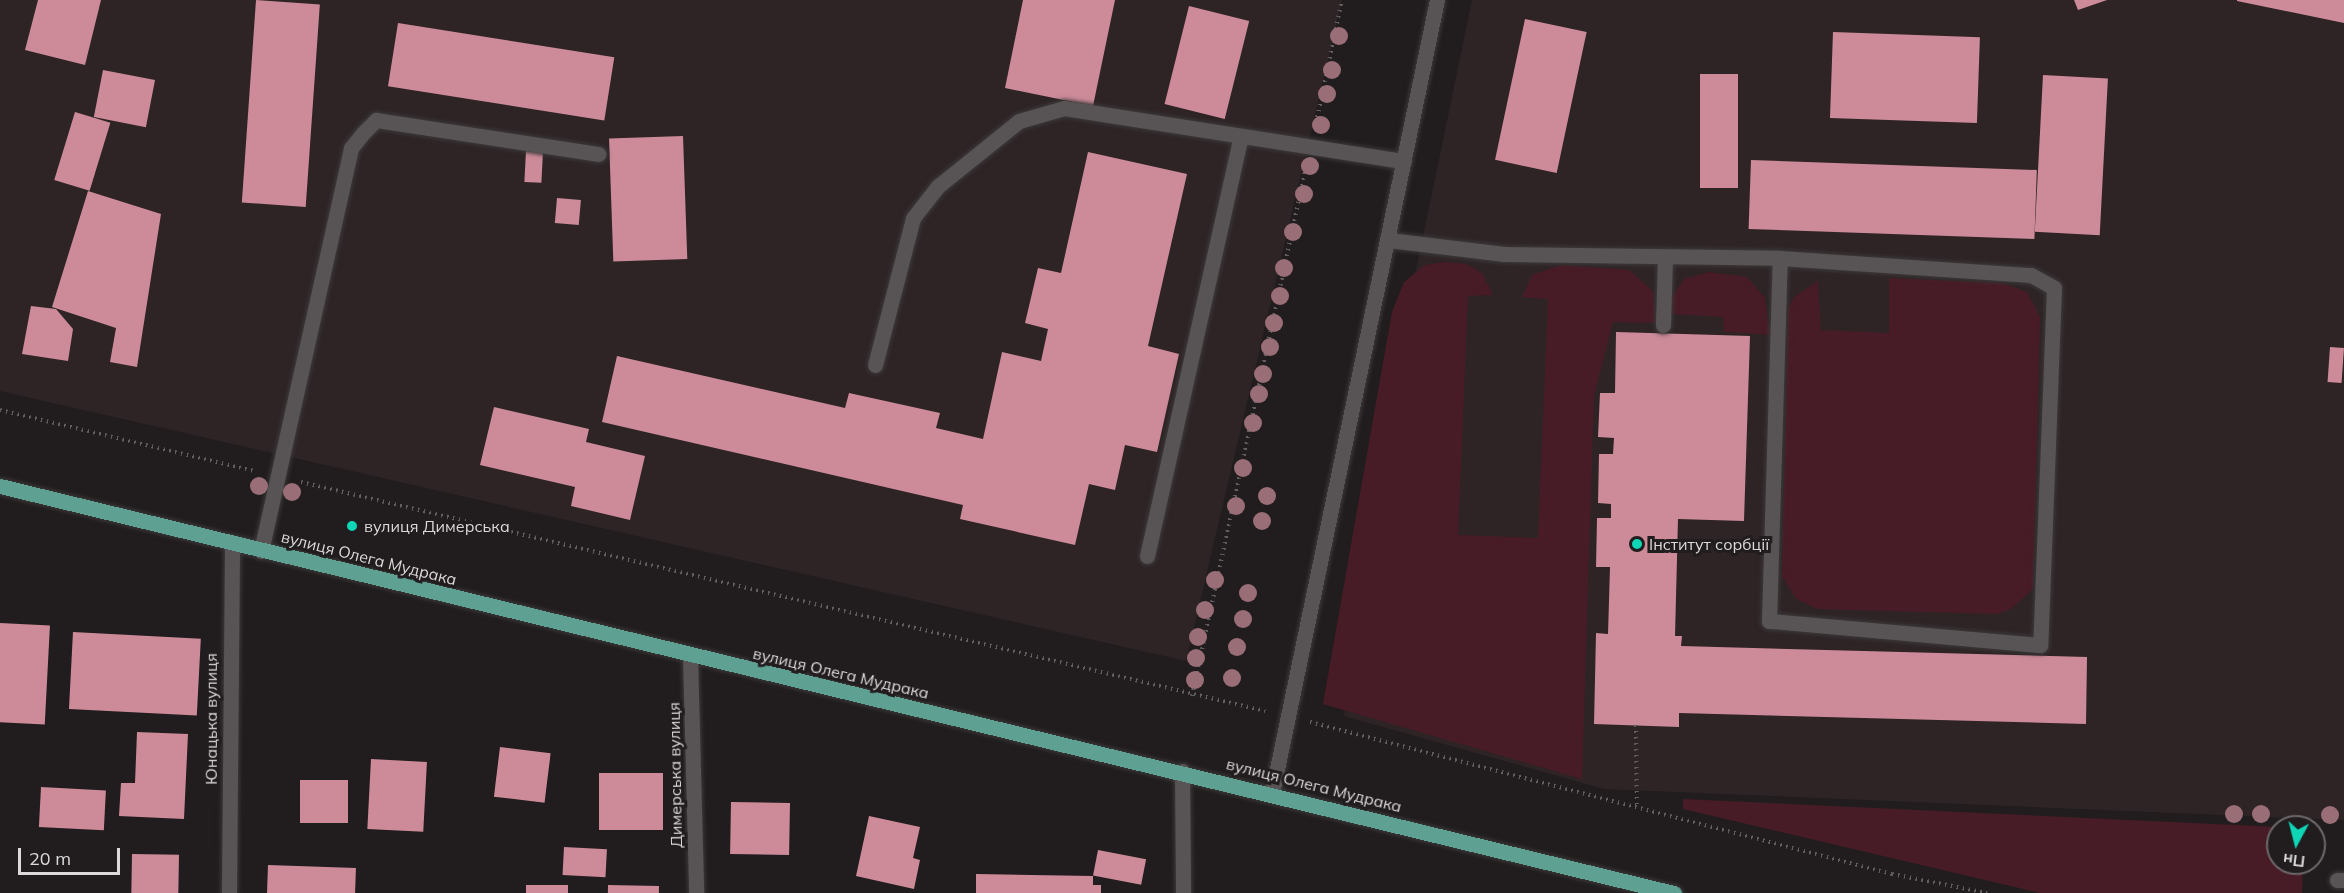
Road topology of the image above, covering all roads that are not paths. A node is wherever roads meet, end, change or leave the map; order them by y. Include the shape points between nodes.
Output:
1 (1437, 0) edge
2 (1239, 139) junction
3 (598, 154) dead end
4 (1404, 161) junction
5 (1389, 240) junction
6 (1665, 257) junction
7 (1780, 258) junction
8 (1663, 325) dead end
9 (875, 365) dead end
10 (0, 486) edge
11 (232, 544) junction
12 (261, 551) junction
13 (1147, 556) dead end
14 (690, 656) junction
15 (1182, 771) junction
16 (1272, 793) junction
17 (228, 893) edge
18 (696, 893) edge
19 (1183, 893) edge
20 (1674, 893) edge

1 - 4 street
2 - 4 street
2 - 9 street via 1064,108 1019,121 937,187 913,218
2 - 13 street
3 - 12 street via 376,120 365,131 351,148
4 - 5 street
5 - 6 street via 1504,254
5 - 16 street
6 - 7 street
6 - 8 street
7 - 7 street via 2031,275 2054,288 2040,645 1769,621
10 - 11 main road, вулиця Олега Мудрака
11 - 12 main road, вулиця Олега Мудрака
11 - 17 street, Юнацька вулиця
12 - 14 main road, вулиця Олега Мудрака
14 - 15 main road, вулиця Олега Мудрака
14 - 18 street, Димерська вулиця
15 - 16 main road, вулиця Олега Мудрака
15 - 19 street
16 - 20 main road, вулиця Олега Мудрака

